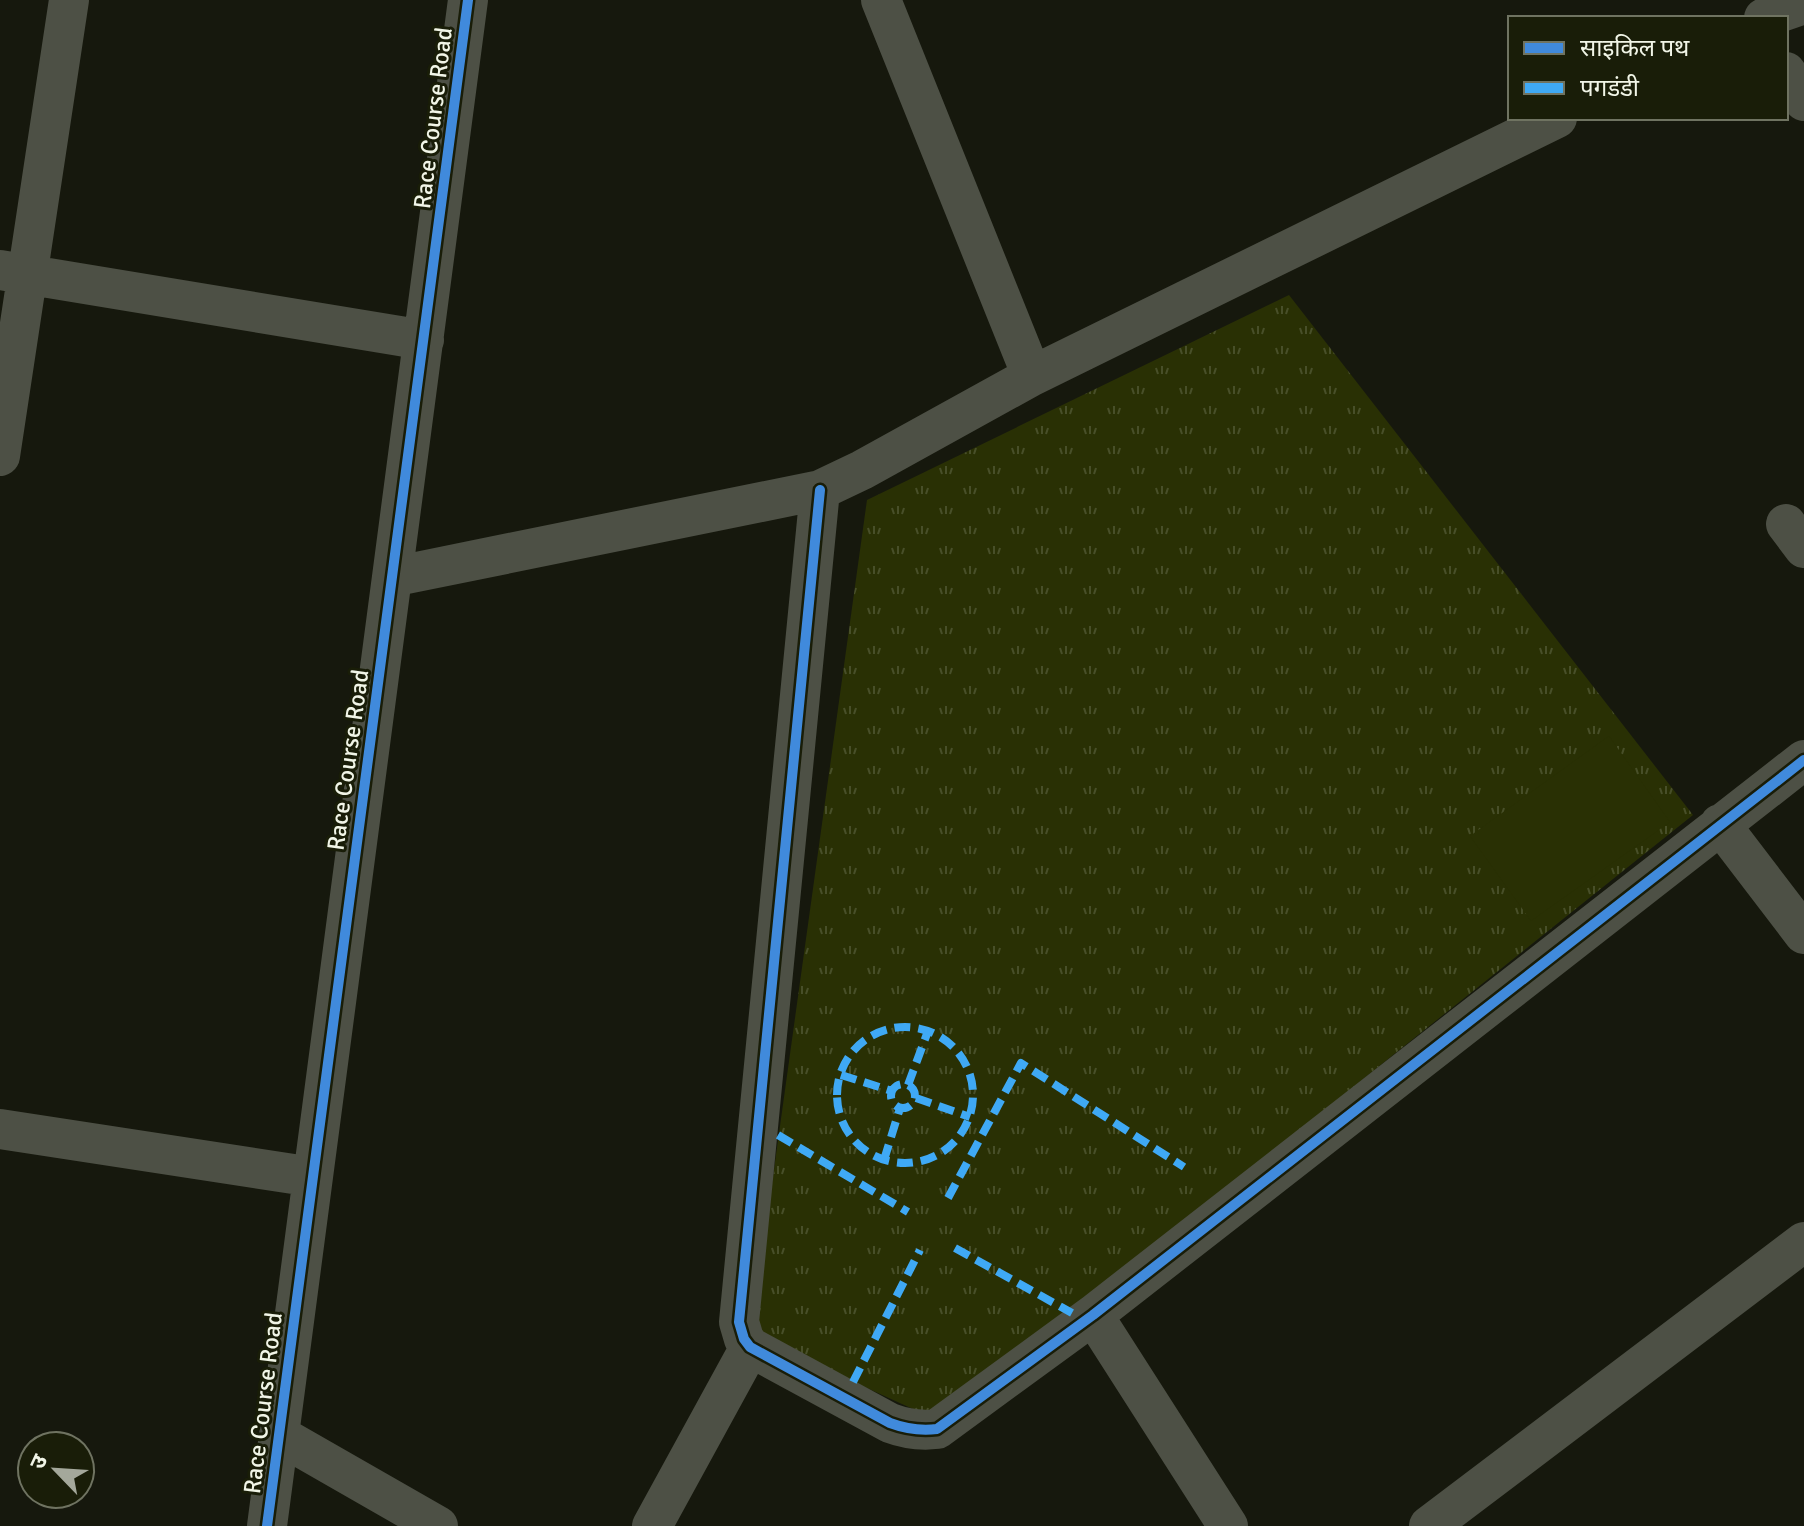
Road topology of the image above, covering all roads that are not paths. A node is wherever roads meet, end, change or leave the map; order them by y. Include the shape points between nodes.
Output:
1 (69, 0) edge
2 (468, 0) edge
3 (881, 0) edge
4 (1804, 4) edge
5 (1770, 16) edge
6 (1788, 75) edge
7 (1804, 101) edge
8 (1553, 120) edge
9 (14, 272) edge
10 (424, 340) junction
11 (1032, 376) junction
12 (0, 456) edge
13 (820, 490) junction
14 (392, 577) junction
15 (1804, 760) edge
16 (1720, 824) junction
17 (1804, 934) edge
18 (0, 1129) edge
19 (313, 1177) junction
20 (1804, 1242) edge
21 (1093, 1315) junction
22 (750, 1347) junction
23 (279, 1435) junction
24 (267, 1526) edge
25 (438, 1526) edge
26 (652, 1526) edge
27 (1228, 1526) edge
28 (1429, 1526) edge

1 - 9 street
2 - 10 street, Race Course Road
3 - 11 street
4 - 5 street
6 - 7 street
8 - 11 street
9 - 10 street
9 - 12 street
10 - 14 street, Race Course Road
11 - 13 street
13 - 14 street
13 - 22 street via 739,1322
14 - 19 street, Race Course Road
15 - 16 street
16 - 17 street
16 - 21 street
18 - 19 street
19 - 23 street, Race Course Road
20 - 28 street
21 - 22 street via 937,1429 890,1423
21 - 27 street
22 - 26 street
23 - 24 street, Race Course Road
23 - 25 street

